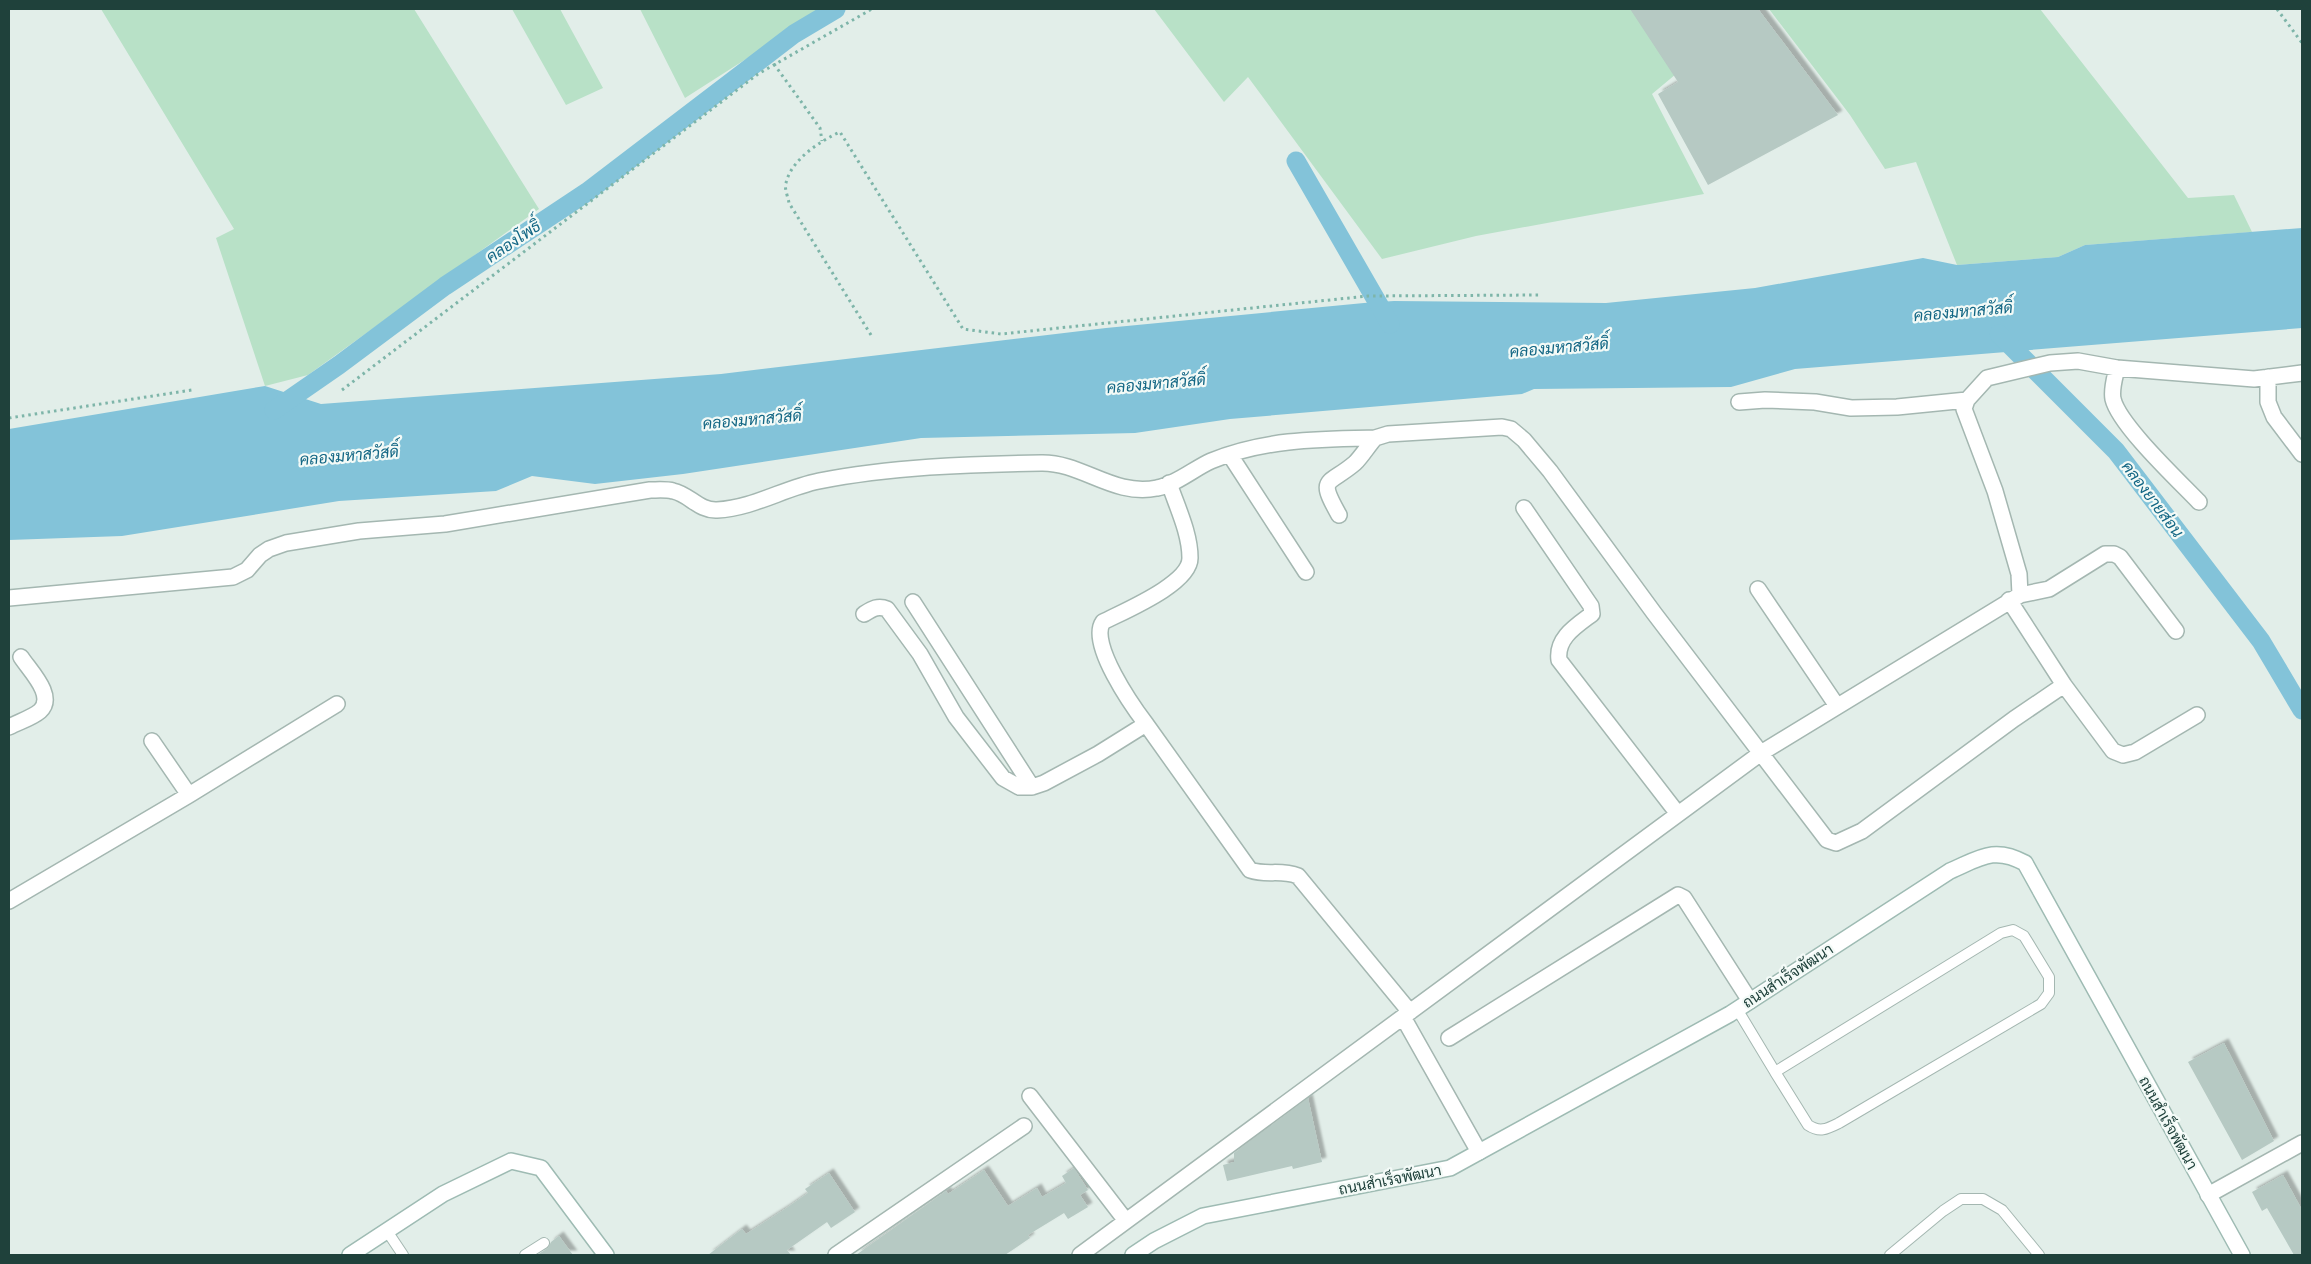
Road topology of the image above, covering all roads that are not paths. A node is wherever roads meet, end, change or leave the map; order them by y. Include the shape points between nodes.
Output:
1 (2110, 366) junction
2 (2302, 374) edge
3 (2268, 377) junction
4 (1967, 400) junction
5 (1739, 402) dead end
6 (1375, 438) junction
7 (2302, 454) edge
8 (1230, 456) junction
9 (1169, 484) junction
10 (2199, 502) dead end
11 (1524, 508) dead end
12 (1339, 515) dead end
13 (1306, 572) dead end
14 (1758, 589) dead end
15 (2015, 597) junction
16 (9, 598) edge
17 (913, 602) dead end
18 (864, 614) dead end
19 (2176, 631) dead end
20 (21, 657) dead end
21 (2064, 685) junction
22 (337, 704) dead end
23 (1837, 706) junction
24 (2197, 715) dead end
25 (1146, 724) junction
26 (9, 728) edge
27 (152, 741) dead end
28 (1760, 753) junction
29 (1032, 787) junction
30 (189, 796) junction
31 (1678, 814) junction
32 (9, 901) edge
33 (1750, 1001) junction
34 (1737, 1009) junction
35 (1406, 1014) junction
36 (1449, 1038) dead end
37 (1775, 1072) junction
38 (1030, 1096) dead end
39 (1024, 1126) dead end
40 (2302, 1143) edge
41 (1479, 1152) junction
42 (2208, 1195) junction
43 (1126, 1221) junction
44 (387, 1231) junction
45 (544, 1242) dead end
46 (350, 1255) edge
47 (403, 1255) edge
48 (525, 1255) edge
49 (606, 1255) edge
50 (836, 1255) edge
51 (1080, 1255) edge
52 (1133, 1255) edge
53 (1890, 1255) edge
54 (2039, 1255) edge
55 (2242, 1255) edge

1 - 3 street via 2254,379
1 - 4 street via 2078,361 2050,363 1987,378
1 - 10 street via 2113,400 2120,412 2157,459
2 - 3 street
3 - 7 street via 2268,402 2274,417
4 - 5 street via 1852,408 1798,401
4 - 15 street via 1964,409 1995,491 2019,574
6 - 8 street via 1284,441
6 - 12 street via 1355,463 1327,484 1326,490
6 - 28 street via 1388,434 1511,429 1550,471
8 - 9 street via 1212,461
8 - 13 street
9 - 16 street via 1157,488 1122,488 1044,462 952,466 817,482 738,508 714,510 674,491 650,490 445,524 359,531 286,543 269,549 247,570 233,577
9 - 25 street via 1186,534 1191,559 1188,566 1178,580 1103,622 1099,630 1107,661 1122,692
11 - 31 street via 1591,606 1592,614 1562,639 1559,660
14 - 23 street
15 - 19 street via 2048,589 2105,554 2114,554
15 - 21 street
15 - 23 street
17 - 29 street
18 - 29 street via 873,608 887,610 920,654 956,717 1003,778 1019,787
20 - 26 street via 45,694 45,704
21 - 24 street via 2113,751 2123,755 2135,752
21 - 28 street via 1862,831 1836,843 1827,840
22 - 30 street
23 - 28 street
25 - 29 street via 1098,754
25 - 35 street via 1250,870 1260,873 1285,871 1298,876
27 - 30 street
28 - 31 street
30 - 32 street
31 - 35 street
33 - 34 street, ถนนสำเร็จพัฒนา
33 - 36 street via 1684,898 1678,896
33 - 42 street, ถนนสำเร็จพัฒนา via 1950,871 1989,855 2009,854 2025,863
34 - 37 lane
34 - 41 street, ถนนสำเร็จพัฒนา
35 - 41 street
35 - 43 street
37 - 37 lane via 1808,1125 1815,1130 1825,1130 2041,1004 2049,993 2049,977 2024,936 2013,930 2001,933
38 - 43 street
39 - 50 street
40 - 42 street
41 - 52 street, ถนนสำเร็จพัฒนา via 1450,1168 1203,1216
42 - 55 street, ถนนสำเร็จพัฒนา
43 - 51 street
44 - 46 street
44 - 47 lane
44 - 49 street via 443,1194 511,1161 541,1168
45 - 48 lane
53 - 54 lane via 1961,1199 1983,1200 2002,1210

